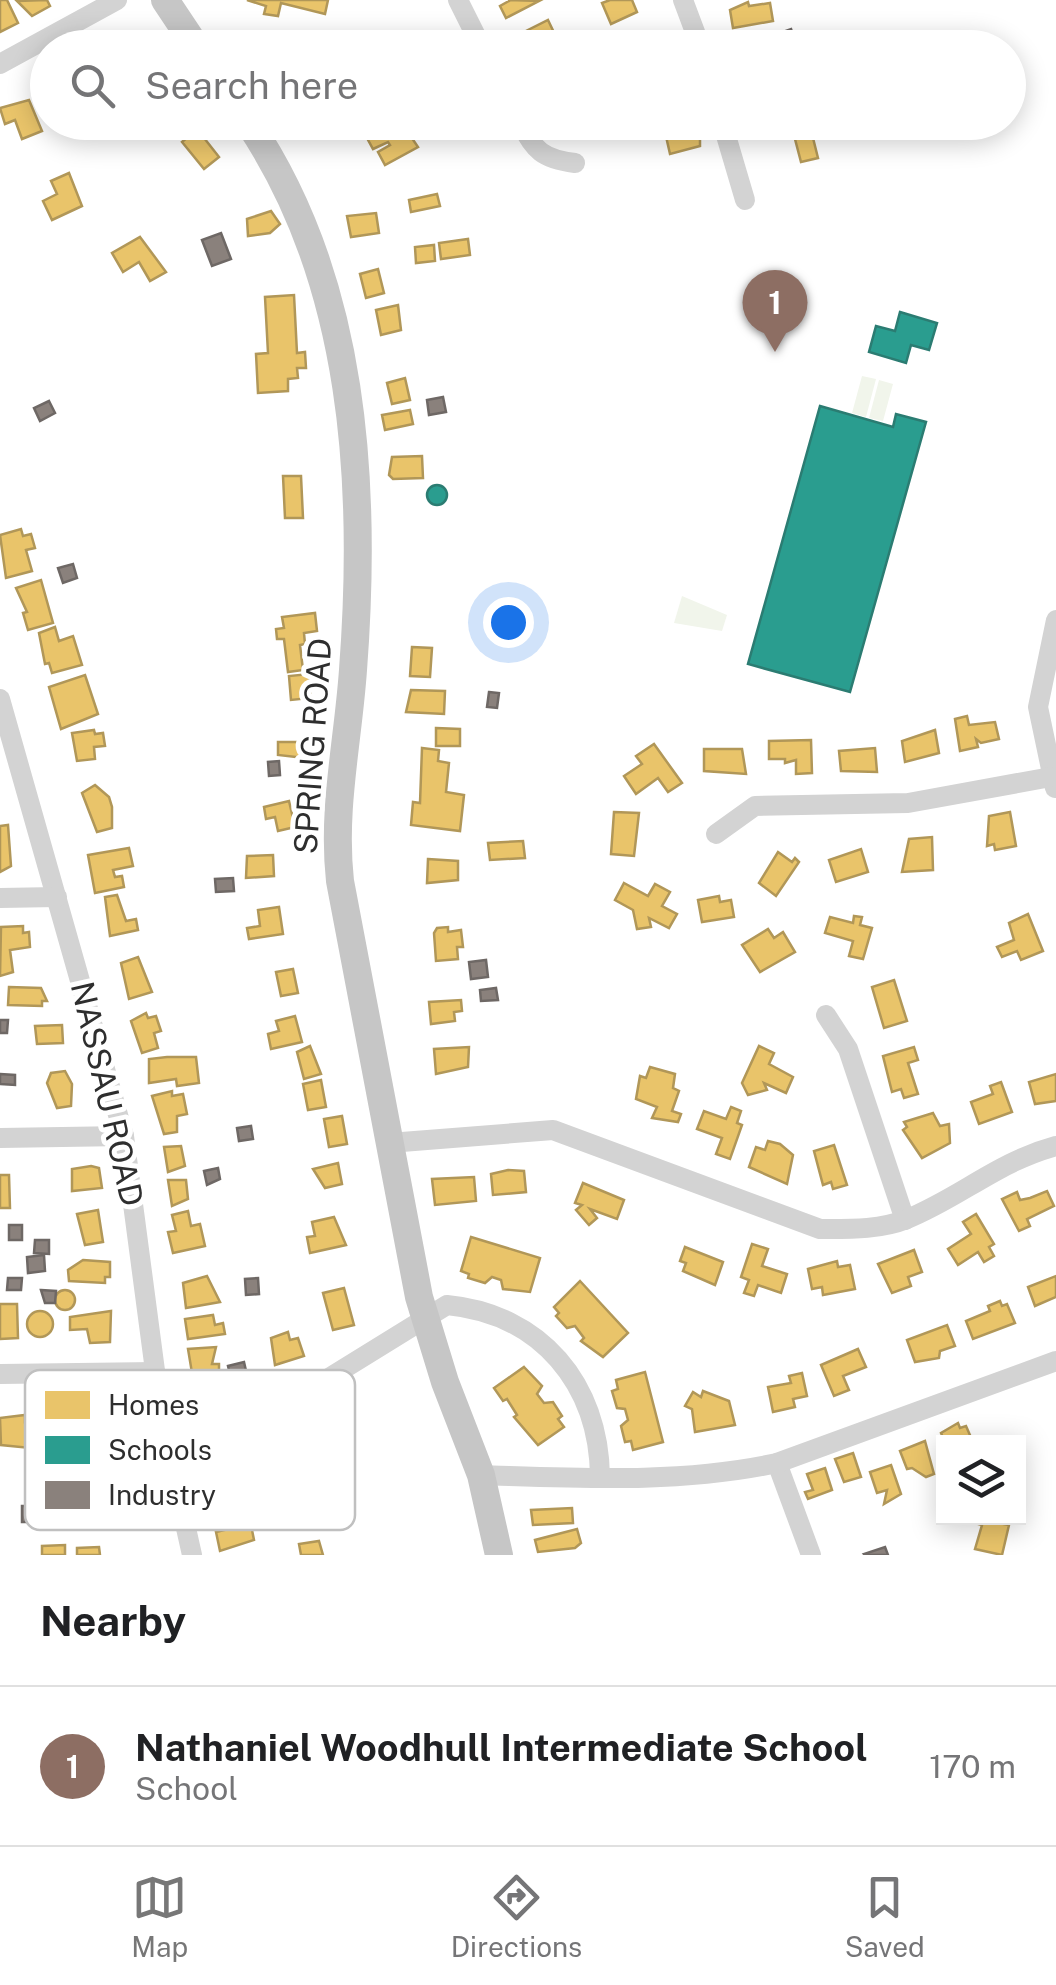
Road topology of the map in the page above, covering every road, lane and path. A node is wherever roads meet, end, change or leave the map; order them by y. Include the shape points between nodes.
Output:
1 (117, 0) edge
2 (165, 0) edge
3 (458, 0) edge
4 (683, 0) edge
5 (62, 30) edge
6 (185, 30) edge
7 (473, 30) edge
8 (694, 30) edge
9 (30, 48) edge
10 (0, 64) edge
11 (257, 140) edge
12 (530, 140) edge
13 (727, 140) edge
14 (575, 163) dead end
15 (744, 200) dead end
16 (1056, 620) edge
17 (0, 698) edge
18 (1054, 784) edge
19 (716, 834) dead end
20 (57, 897) junction
21 (0, 898) edge
22 (826, 1014) dead end
23 (124, 1136) junction
24 (0, 1138) edge
25 (388, 1144) junction
26 (1056, 1146) edge
27 (904, 1220) junction
28 (425, 1319) junction
29 (1056, 1361) edge
30 (155, 1370) edge
31 (342, 1370) edge
32 (0, 1374) edge
33 (25, 1374) edge
34 (777, 1462) junction
35 (481, 1475) junction
36 (600, 1477) junction
37 (186, 1530) edge
38 (192, 1555) edge
39 (499, 1555) edge
40 (811, 1555) edge

1 - 5 street
2 - 6 main road
3 - 7 street
4 - 8 street
9 - 10 street
11 - 25 main road, SPRING ROAD via 310,241 344,371 359,546 335,835
12 - 14 street via 548,160
13 - 15 street
16 - 18 street via 1038,708
17 - 20 street, NASSAU ROAD
18 - 19 street via 908,802 754,806
20 - 21 street
20 - 23 street, NASSAU ROAD
22 - 27 street via 848,1049
23 - 24 street
23 - 30 street, NASSAU ROAD
25 - 27 street via 554,1130 820,1230
25 - 28 main road, SPRING ROAD
26 - 27 street via 998,1166
28 - 31 street
28 - 35 main road, SPRING ROAD
28 - 36 street via 447,1306 495,1314 563,1360 595,1422
29 - 34 street
32 - 33 street
34 - 36 street via 693,1477
34 - 40 street
35 - 36 street
35 - 39 main road, SPRING ROAD
37 - 38 street, NASSAU ROAD

